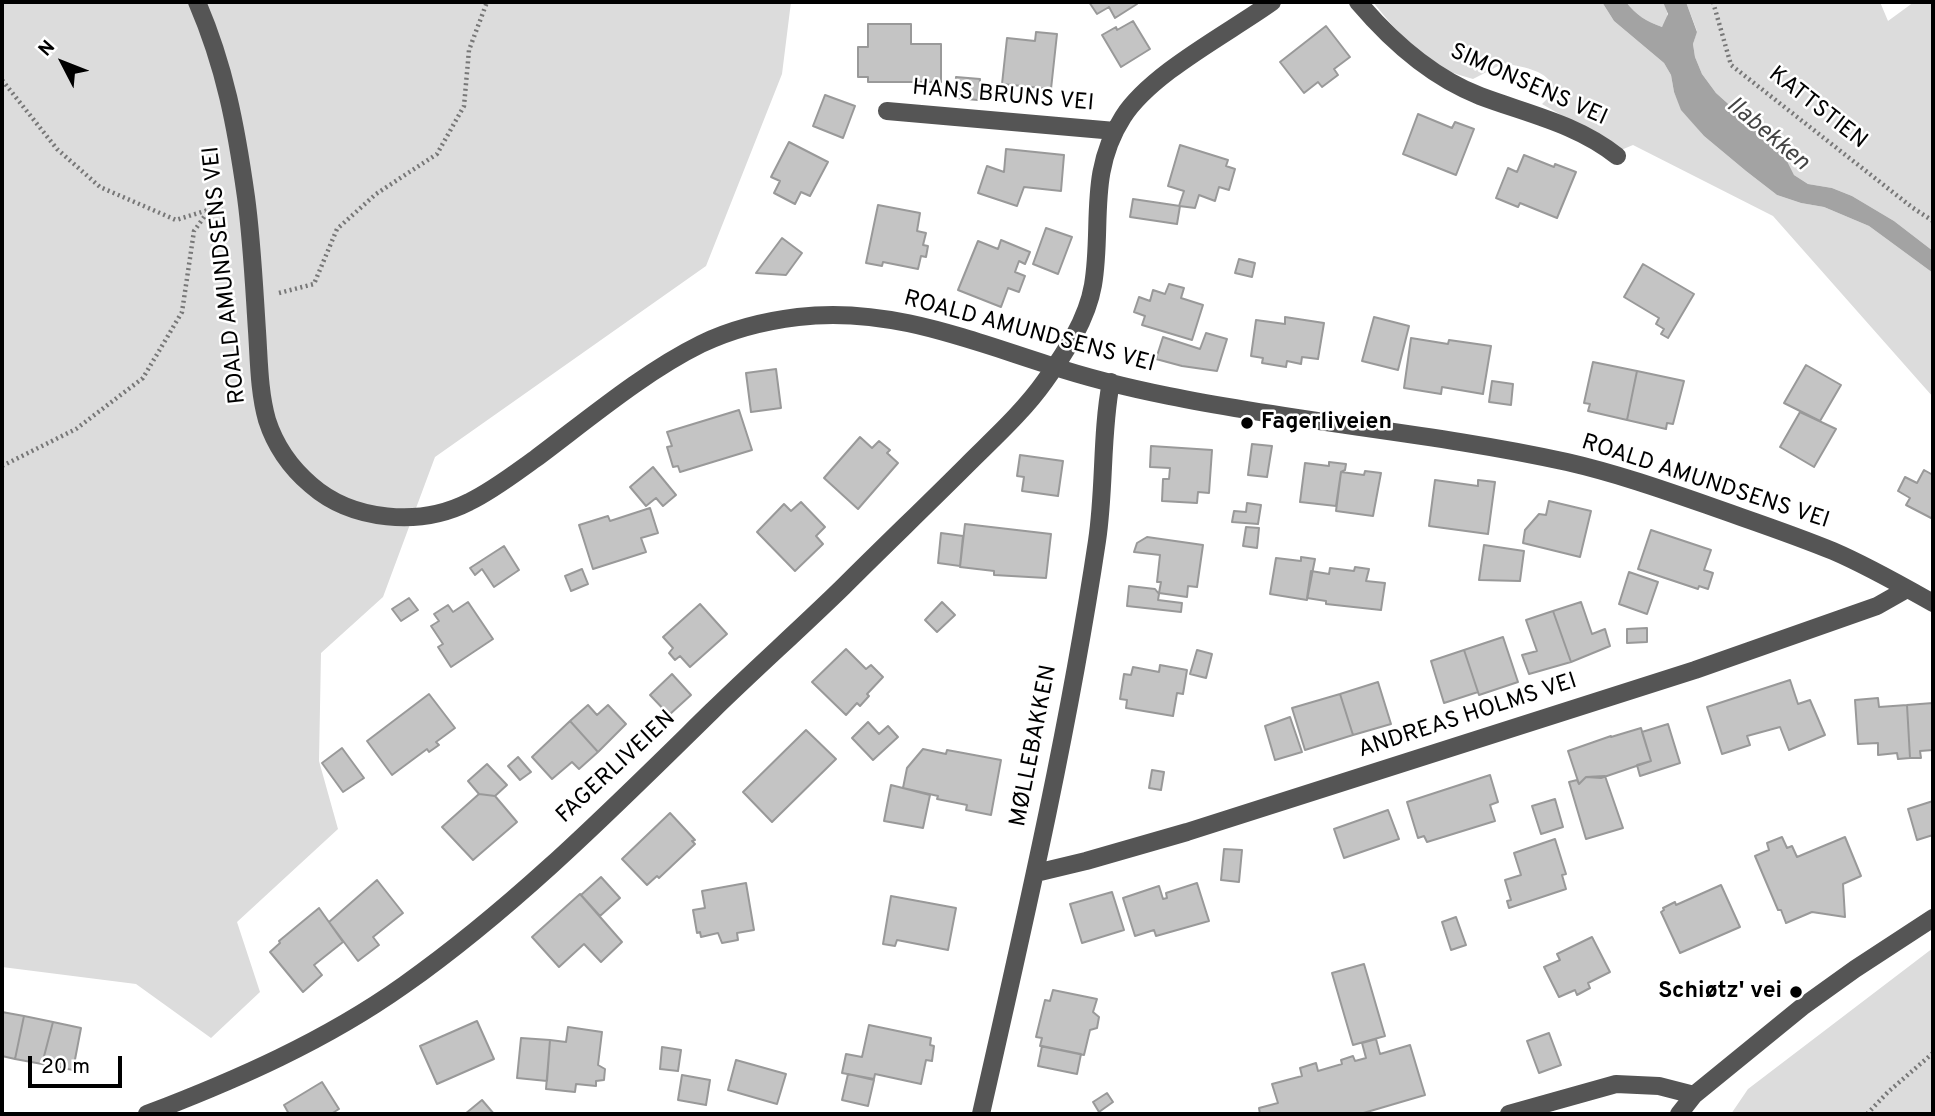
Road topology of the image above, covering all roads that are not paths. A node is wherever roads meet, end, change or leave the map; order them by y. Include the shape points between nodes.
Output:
1 (197, 2) edge
2 (1272, 2) edge
3 (1358, 2) edge
4 (887, 111) dead end
5 (1115, 131) junction
6 (1617, 156) dead end
7 (1055, 367) junction
8 (1111, 383) junction
9 (1907, 589) junction
10 (1933, 603) edge
11 (1036, 873) junction
12 (1933, 918) edge
13 (1694, 1095) junction
14 (147, 1114) edge
15 (981, 1114) edge
16 (1510, 1114) edge
17 (1679, 1114) edge

1 - 7 street, ROALD AMUNDSENS VEI via 225,79 246,197 268,424 297,471 316,490 340,504 366,513 417,517 468,503 638,383 702,344 768,322 833,314 901,321
2 - 5 street via 1140,96
3 - 6 street, SIMONSENS VEI via 1423,65 1478,95 1569,126
4 - 5 street, HANS BRUNS VEI
5 - 7 street via 1097,192 1093,286
7 - 8 street, ROALD AMUNDSENS VEI
7 - 14 street, FAGERLIVEIEN via 1017,415 788,641 467,938 356,1016 285,1056
8 - 9 street, ROALD AMUNDSENS VEI via 1572,463 1775,529 1836,552
8 - 11 street, MØLLEBAKKEN via 1105,411 1098,540
9 - 10 street, ROALD AMUNDSENS VEI
9 - 11 street, ANDREAS HOLMS VEI via 1877,607 1670,678 1187,832
11 - 15 street, MØLLEBAKKEN
12 - 13 street via 1802,1007
13 - 16 street via 1659,1086 1616,1084
13 - 17 street

